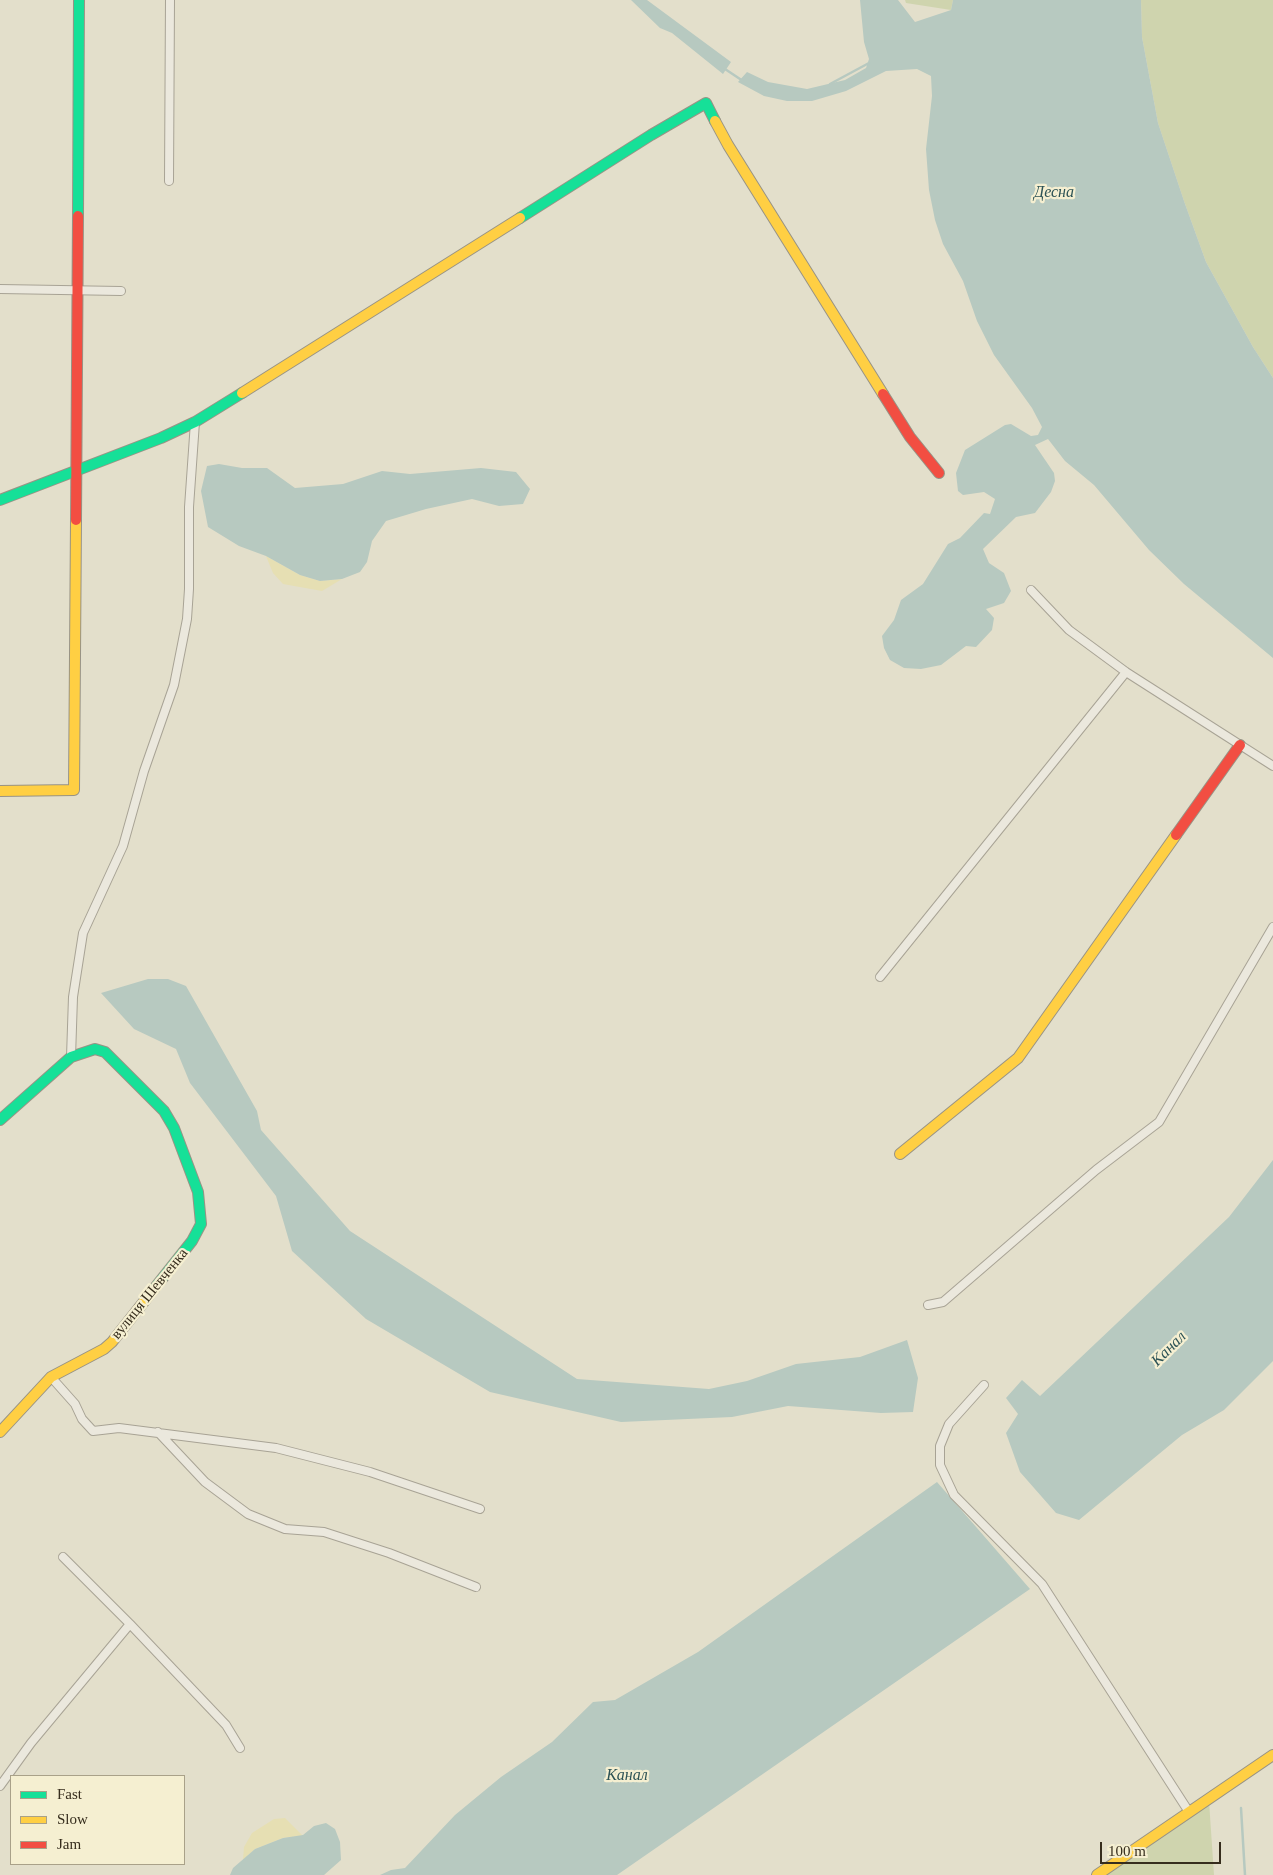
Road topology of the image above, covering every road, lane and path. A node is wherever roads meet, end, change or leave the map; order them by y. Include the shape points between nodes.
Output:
1 (79, 0) edge
2 (170, 0) edge
3 (170, 181) dead end
4 (0, 289) edge
5 (76, 290) junction
6 (121, 290) dead end
7 (195, 422) junction
8 (76, 470) junction
9 (939, 473) dead end
10 (0, 500) edge
11 (1031, 590) dead end
12 (1126, 672) junction
13 (1240, 745) junction
14 (1273, 766) edge
15 (0, 791) edge
16 (1273, 927) edge
17 (880, 977) dead end
18 (72, 1057) junction
19 (0, 1120) edge
20 (900, 1154) dead end
21 (928, 1305) dead end
22 (51, 1377) junction
23 (984, 1385) dead end
24 (0, 1432) edge
25 (158, 1432) junction
26 (480, 1509) dead end
27 (63, 1557) dead end
28 (476, 1587) dead end
29 (130, 1624) junction
30 (240, 1748) dead end
31 (1273, 1755) edge
32 (0, 1786) edge
33 (1189, 1812) junction
34 (1097, 1875) edge

1 - 5 street
2 - 3 street
4 - 5 street
5 - 6 street
5 - 8 street
7 - 8 street
7 - 9 street via 651,134 706,103 728,145 910,437
7 - 18 street via 189,507 190,589 174,685 144,771 123,846 83,933 73,997
8 - 10 street
8 - 15 street via 74,790
11 - 12 street via 1069,630
12 - 13 street
12 - 17 street
13 - 14 street
13 - 20 street via 1018,1058
16 - 21 street via 1159,1122 1096,1170 943,1302
18 - 19 street
18 - 22 street, вулиця Шевченка via 95,1049 105,1052 164,1111 174,1128 198,1192 200,1224 192,1241 112,1342
22 - 24 street, вулиця Шевченка
22 - 25 street via 93,1431 119,1428
23 - 33 street via 950,1424 940,1446 940,1465 954,1495 1042,1584
25 - 26 street via 276,1448 370,1472
25 - 28 street via 205,1482 256,1518 285,1529 324,1532
27 - 29 street
29 - 30 street via 226,1725
29 - 32 street
31 - 33 street
33 - 34 street

